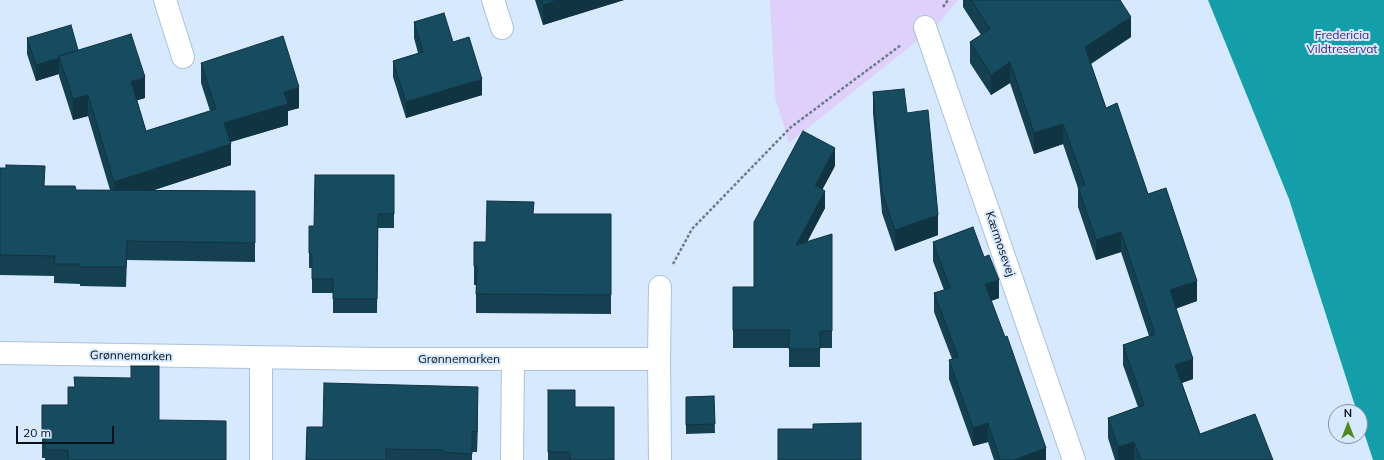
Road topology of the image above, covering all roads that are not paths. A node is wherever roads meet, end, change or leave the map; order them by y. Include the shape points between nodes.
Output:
1 (165, 0) edge
2 (493, 0) edge
3 (502, 28) dead end
4 (925, 28) road end
5 (182, 57) dead end
6 (660, 287) road end
7 (0, 353) edge
8 (261, 358) junction
9 (659, 359) junction
10 (513, 360) junction
11 (261, 460) edge
12 (512, 460) edge
13 (660, 460) edge
14 (1074, 460) edge

1 - 5 street
2 - 3 street
4 - 14 street, Kærmosevej
6 - 9 street
7 - 8 street, Grønnemarken
8 - 10 street, Grønnemarken
8 - 11 street
9 - 10 street, Grønnemarken
9 - 13 street
10 - 12 street, Grønnemarken

